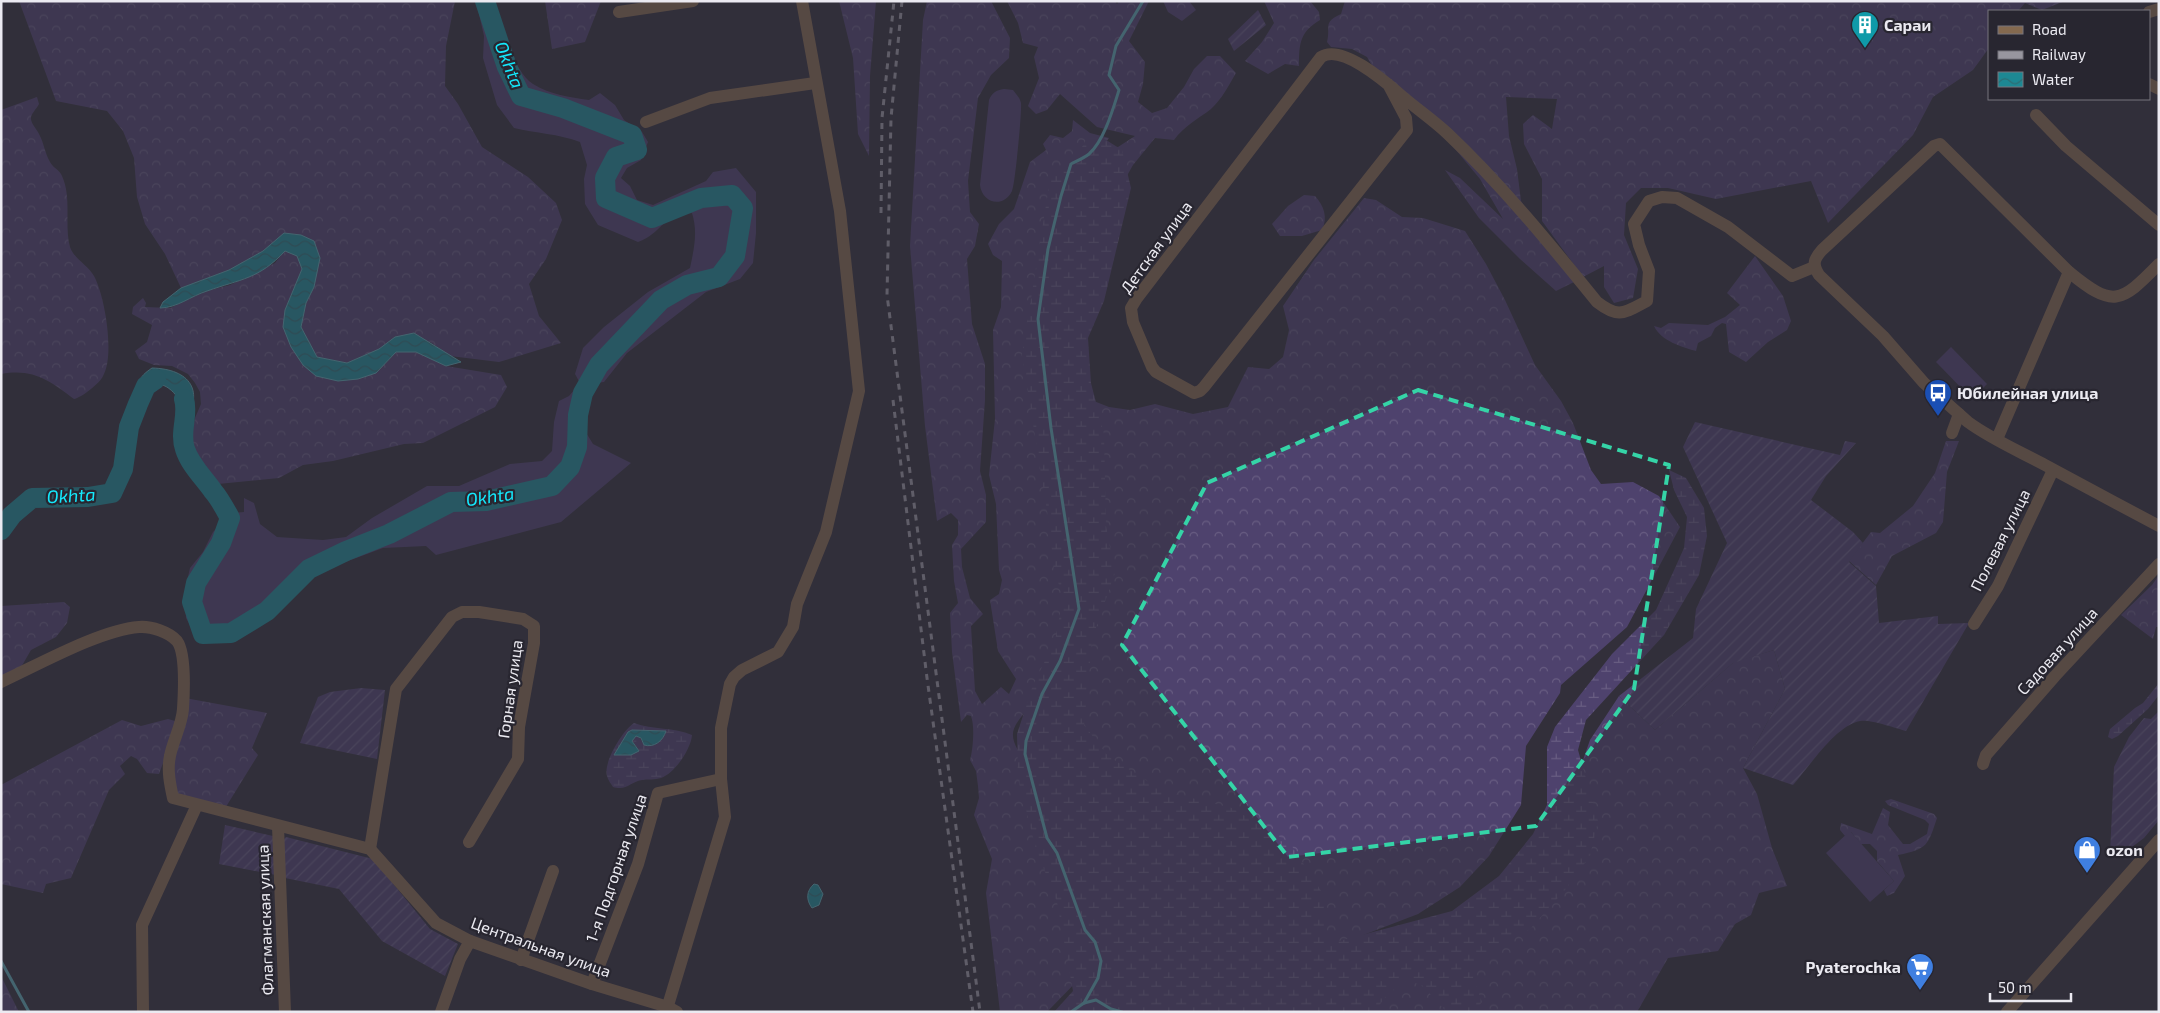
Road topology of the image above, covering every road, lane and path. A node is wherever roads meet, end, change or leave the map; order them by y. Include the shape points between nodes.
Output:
1 (693, 1) edge
2 (802, 1) edge
3 (619, 12) dead end
4 (815, 83) junction
5 (1388, 84) junction
6 (2036, 115) dead end
7 (646, 122) dead end
8 (2159, 225) edge
9 (2159, 264) edge
10 (1814, 267) junction
11 (2069, 272) junction
12 (1959, 414) junction
13 (1952, 433) dead end
14 (1997, 439) junction
15 (2054, 470) junction
16 (2159, 526) edge
17 (2159, 564) edge
18 (1974, 624) dead end
19 (1, 682) edge
20 (1983, 764) dead end
21 (720, 779) junction
22 (197, 805) junction
23 (278, 826) junction
24 (2159, 840) edge
25 (469, 842) dead end
26 (370, 849) junction
27 (553, 871) dead end
28 (470, 941) junction
29 (521, 960) junction
30 (592, 984) junction
31 (671, 1010) edge
32 (143, 1012) edge
33 (285, 1012) edge
34 (441, 1012) edge
35 (2007, 1012) edge

1 - 3 street
2 - 4 street
4 - 7 street via 710,98
4 - 21 street via 840,211 860,391 826,532 797,604 793,628 778,652 742,670 730,684 721,728
5 - 5 street, Детская улица via 1406,118 1407,130 1204,387 1194,393 1156,372 1133,322 1132,308 1137,298 1321,57 1334,54 1345,57
5 - 10 street via 1446,133 1486,173 1597,302 1610,312 1625,313 1647,301 1649,272 1634,224 1649,201 1662,197 1677,198 1728,227 1792,276
6 - 8 street via 2066,146
9 - 11 street via 2128,292 2116,298 2102,296
10 - 11 street via 1814,259 1822,250 1934,146 1940,144
10 - 12 street
11 - 14 street
12 - 13 street
12 - 14 street
14 - 15 street
15 - 16 street
15 - 18 street, Полевая улица via 1998,586
17 - 20 street, Садовая улица via 2055,676 1986,755
19 - 22 street via 119,631 140,627 167,633 177,641 183,654 183,710 170,756 169,779 173,798
21 - 30 street, 1-я Подгорная улица via 658,794 638,864
21 - 31 street via 725,816
22 - 23 street
22 - 32 street via 142,925
23 - 26 street
23 - 33 street, Флагманская улица
24 - 35 street
25 - 26 street, Горная улица via 518,759 519,726 534,644 534,626 523,619 462,612 452,617 396,689
26 - 28 street, Центральная улица via 436,922
27 - 29 street
28 - 29 street, Центральная улица
28 - 34 street
29 - 30 street, Центральная улица
30 - 31 street, Центральная улица

